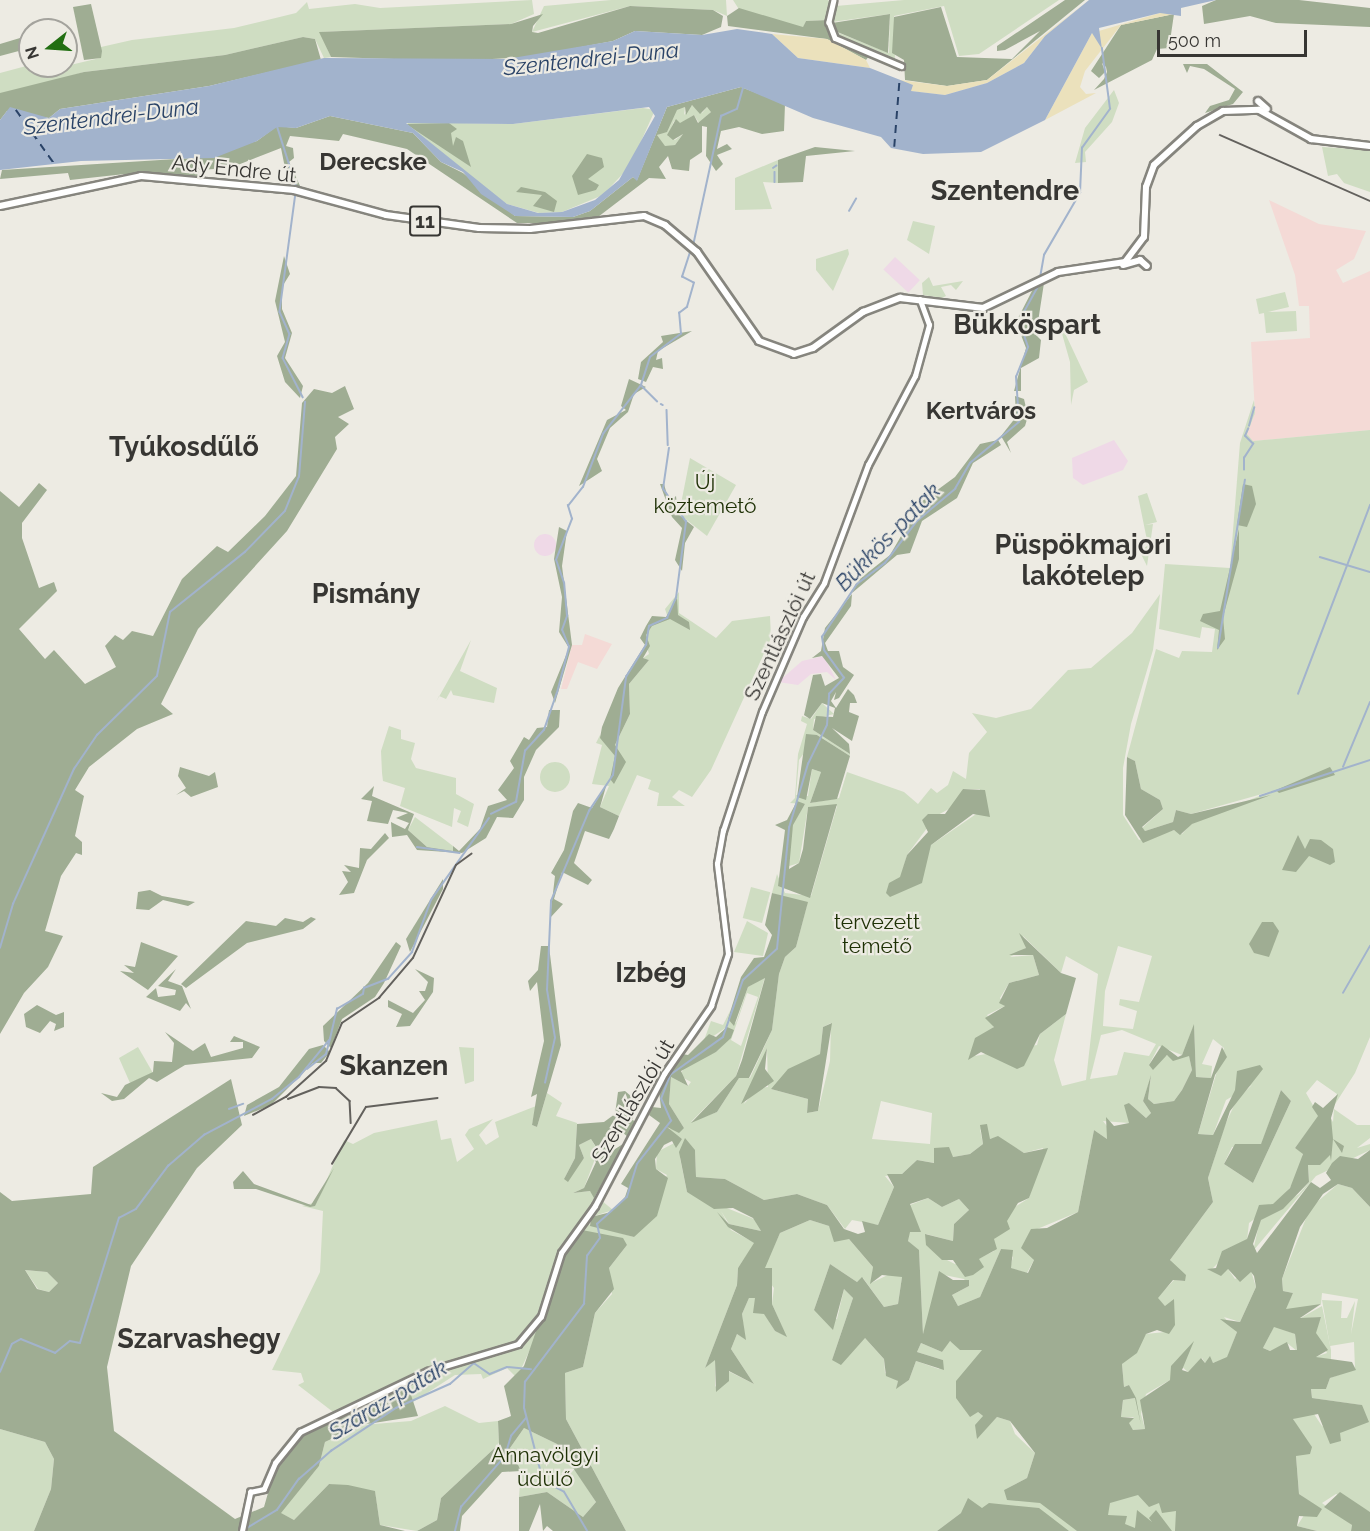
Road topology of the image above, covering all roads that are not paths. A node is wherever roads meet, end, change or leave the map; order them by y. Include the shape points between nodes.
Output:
1 (834, 0) edge
2 (901, 66) dead end
3 (1258, 101) dead end
4 (1276, 118) junction
5 (1370, 146) edge
6 (0, 206) edge
7 (1116, 266) junction
8 (1147, 266) dead end
9 (919, 297) junction
10 (929, 299) junction
11 (923, 307) junction
12 (242, 1531) edge

1 - 2 main road via 829,22 835,38
3 - 4 main road
4 - 5 main road via 1321,142
4 - 7 main road via 1254,108 1211,116 1162,155 1146,187 1141,243
6 - 9 main road, Ady Endre út / 11 via 141,176 296,190 386,215 490,229 644,216 693,247 753,334 778,352 806,350 866,311
7 - 8 main road via 1139,261
7 - 10 main road, 11 via 1040,280 983,308
9 - 10 main road, 11
9 - 11 main road, Szentlászlói út
10 - 11 main road
11 - 12 main road, Szentlászlói út via 928,330 915,376 868,465 824,583 803,617 762,712 723,831 717,864 728,954 711,1006 664,1074 595,1206 561,1253 541,1317 518,1344 428,1371 306,1427 274,1463 264,1489 250,1492

